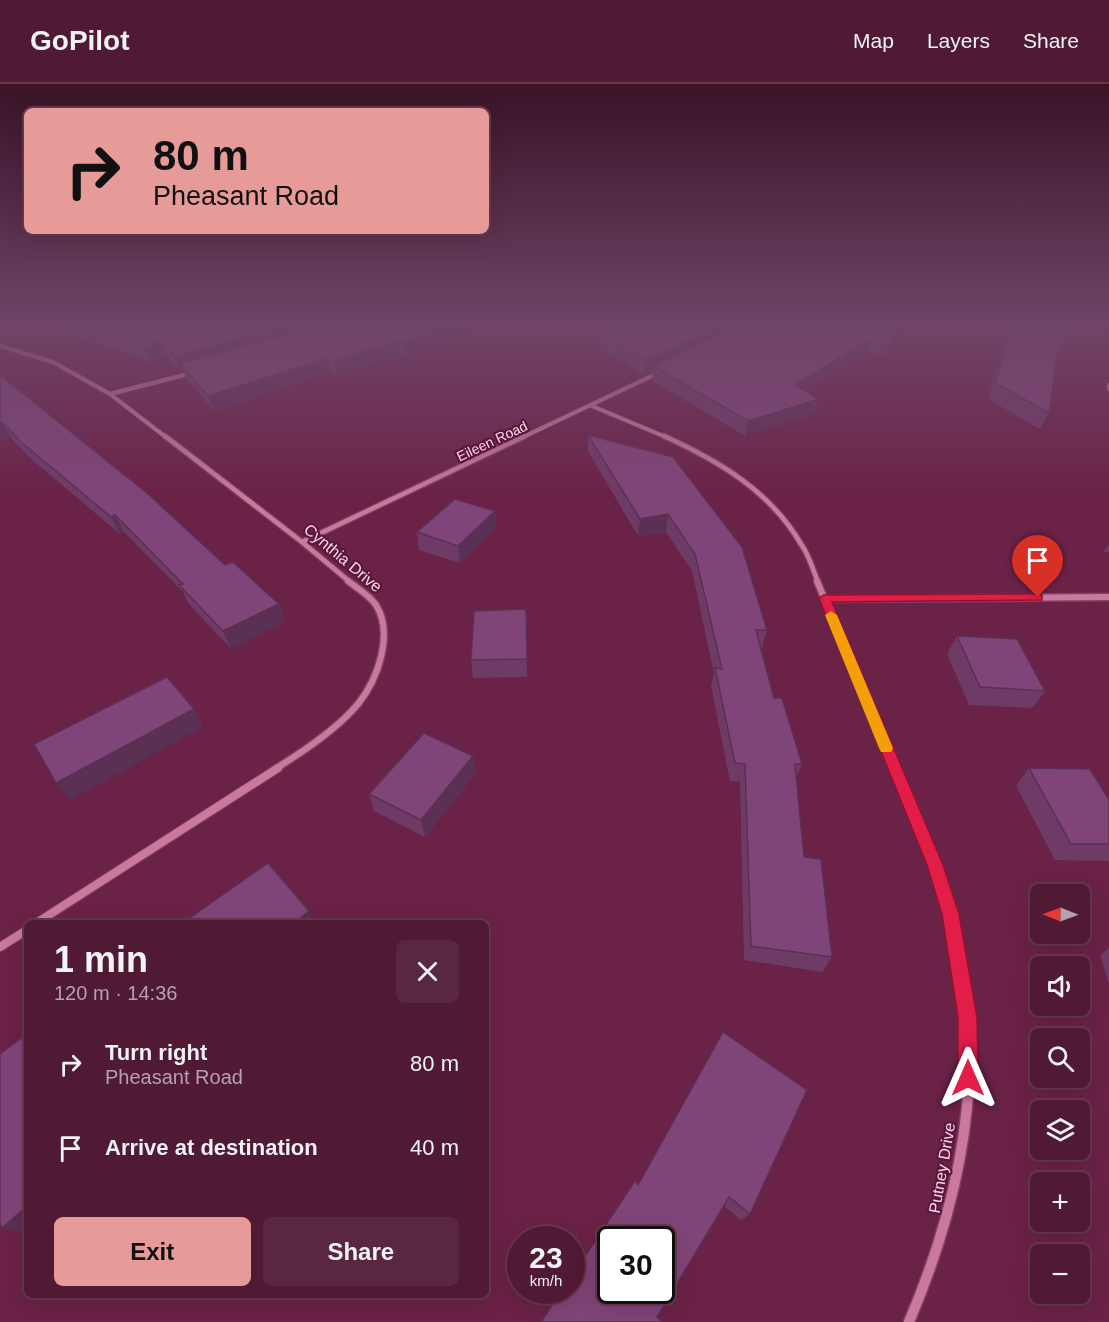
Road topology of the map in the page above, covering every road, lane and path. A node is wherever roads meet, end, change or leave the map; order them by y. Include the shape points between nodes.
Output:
1 (90, 383) edge
2 (153, 383) edge
3 (639, 383) edge
4 (110, 394) junction
5 (592, 406) junction
6 (302, 542) junction
7 (1109, 597) edge
8 (824, 598) junction
9 (41, 920) edge
10 (24, 932) edge
11 (0, 947) edge
12 (909, 1322) edge

1 - 4 street, Cynthia Drive
2 - 4 street
3 - 5 street, Eileen Road
4 - 6 street, Cynthia Drive
5 - 6 street, Eileen Road
5 - 8 street, Putney Drive via 698,451 760,493 794,530
6 - 9 street, Cynthia Drive via 375,603 384,622 382,650 374,676 358,704 311,746
7 - 8 street
8 - 12 street, Putney Drive via 935,865 950,914 968,1017 962,1148 951,1209
10 - 11 street

